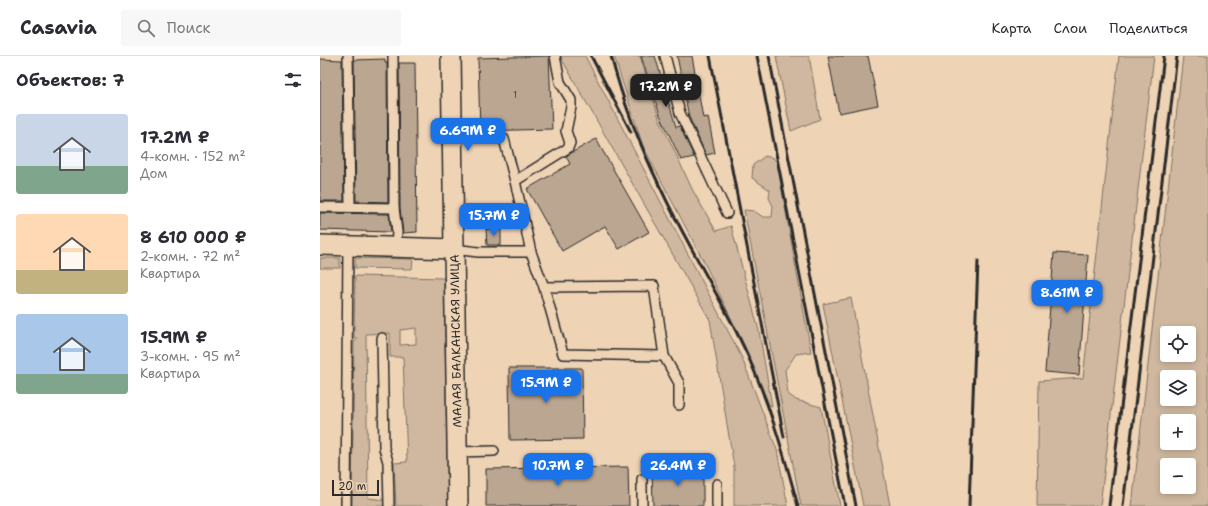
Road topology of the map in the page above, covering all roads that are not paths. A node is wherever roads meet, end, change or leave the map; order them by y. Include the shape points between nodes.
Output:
1 (348, 56) edge
2 (393, 56) edge
3 (451, 56) edge
4 (555, 56) edge
5 (665, 56) edge
6 (504, 139) dead end
7 (515, 181) junction
8 (320, 207) edge
9 (350, 207) junction
10 (394, 208) junction
11 (727, 213) dead end
12 (320, 245) edge
13 (348, 246) junction
14 (396, 247) junction
15 (454, 248) junction
16 (531, 252) junction
17 (544, 287) junction
18 (382, 338) dead end
19 (664, 356) junction
20 (679, 405) dead end
21 (494, 451) dead end
22 (457, 452) junction
23 (642, 479) dead end
24 (717, 484) dead end
25 (346, 506) edge
26 (389, 506) edge
27 (458, 506) edge
28 (642, 506) edge
29 (717, 506) edge

1 - 9 lane
2 - 10 lane
3 - 15 street, МАЛАЯ БАЛКАНСКАЯ УЛИЦА
4 - 7 lane via 560,82 571,100 566,131 570,143 568,148
5 - 11 lane via 680,113
6 - 7 lane
7 - 16 lane
8 - 9 lane
9 - 10 lane
10 - 14 lane
12 - 13 street
13 - 14 street
13 - 25 lane
14 - 15 street
15 - 16 lane via 478,252
15 - 22 street, МАЛАЯ БАЛКАНСКАЯ УЛИЦА
16 - 17 lane
17 - 19 lane via 563,354
17 - 19 lane via 654,286
18 - 26 lane via 384,448 388,462
19 - 20 lane via 678,383
21 - 22 lane
22 - 27 street, МАЛАЯ БАЛКАНСКАЯ УЛИЦА
23 - 28 lane
24 - 29 lane

